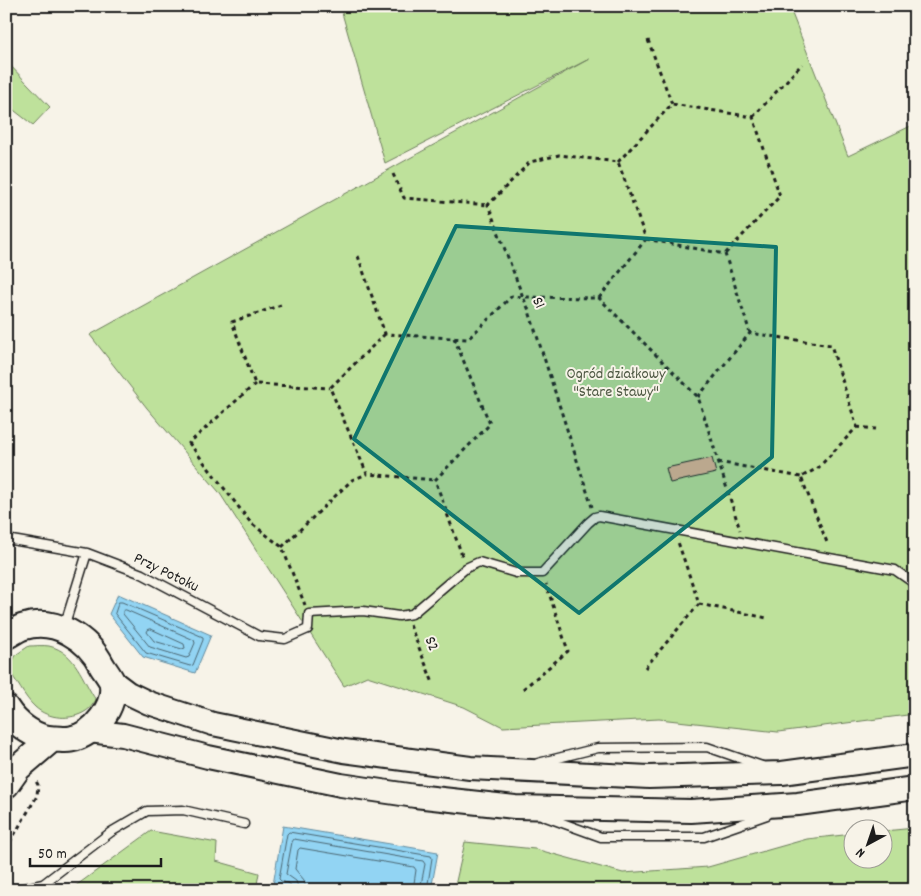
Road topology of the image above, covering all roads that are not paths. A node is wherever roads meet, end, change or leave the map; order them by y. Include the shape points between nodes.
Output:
1 (6, 539) edge
2 (87, 553) junction
3 (915, 584) edge
4 (63, 629) junction
5 (6, 636) edge
6 (112, 681) junction
7 (6, 708) edge
8 (89, 731) junction
9 (52, 739) junction
10 (915, 755) edge
11 (12, 777) edge
12 (915, 788) edge
13 (244, 824) dead end
14 (15, 890) edge

1 - 2 lane, Przy Potoku
2 - 3 lane, Przy Potoku via 142,574 259,636 285,639 308,629 309,614 363,611 400,616 412,614 466,568 479,562 516,573 542,574 581,530 599,516 895,570
2 - 4 lane
4 - 5 main road via 43,624 23,627
4 - 6 main road via 96,653
6 - 8 main road via 112,698 103,717
6 - 10 main road via 149,703 213,724 344,751 470,768 649,777 782,773
7 - 9 main road via 22,726
8 - 9 main road via 71,739
8 - 12 main road via 123,735 341,785 515,807 691,811 798,804
9 - 11 main road
13 - 14 lane via 183,810 147,812 112,832 43,884

